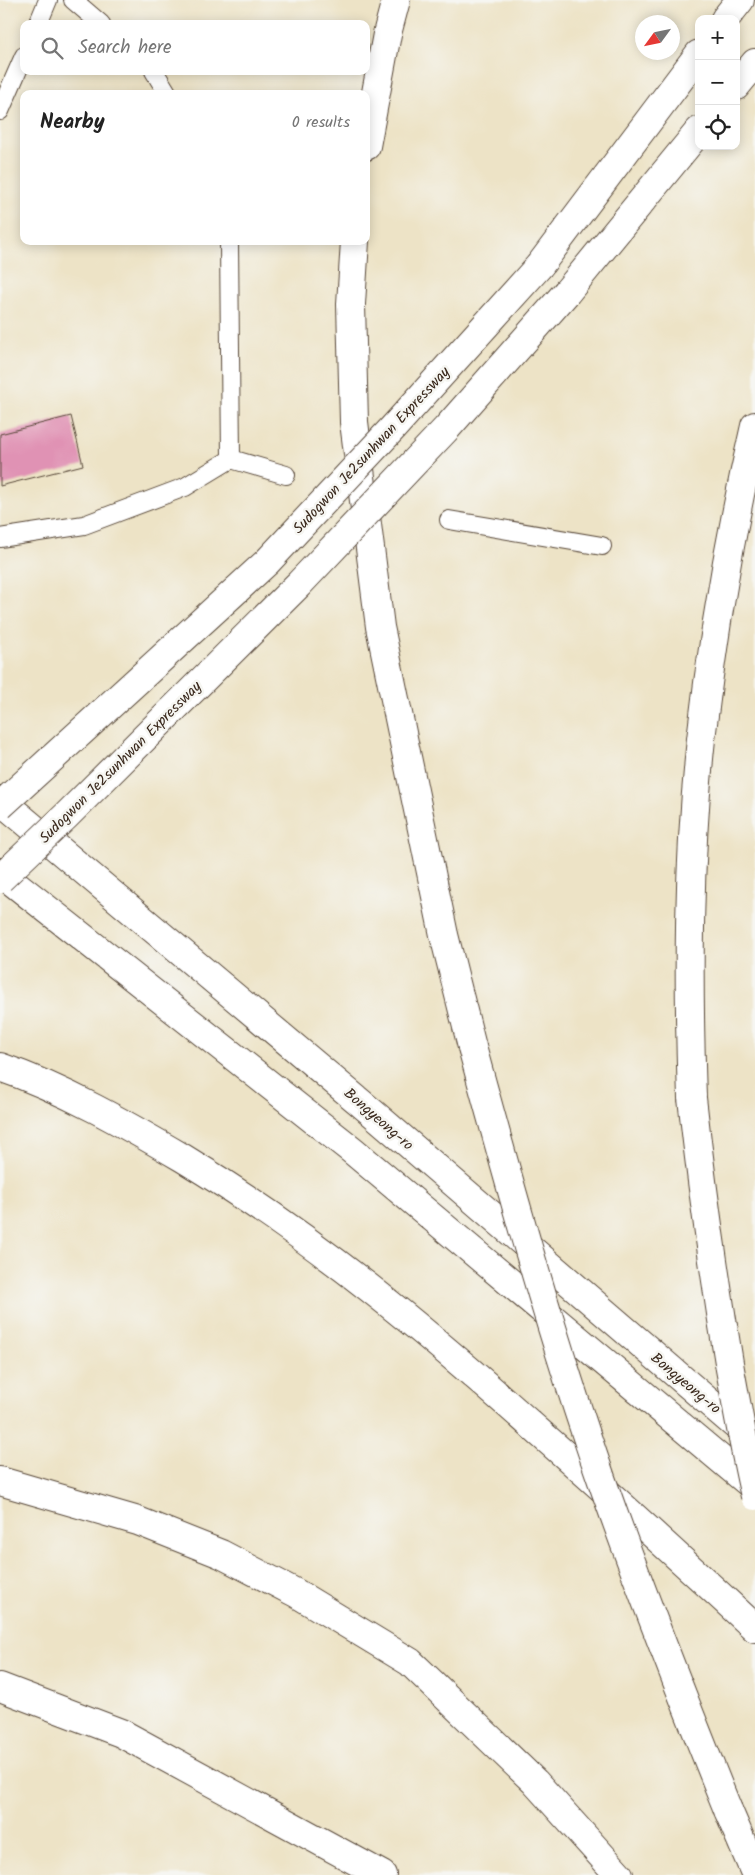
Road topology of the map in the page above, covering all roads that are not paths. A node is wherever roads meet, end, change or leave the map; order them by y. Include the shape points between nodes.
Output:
1 (48, 0) edge
2 (73, 0) edge
3 (396, 0) edge
4 (740, 0) edge
5 (728, 15) edge
6 (40, 20) edge
7 (96, 20) edge
8 (695, 59) edge
9 (755, 63) edge
10 (20, 65) edge
11 (156, 75) edge
12 (740, 81) edge
13 (166, 90) edge
14 (0, 111) edge
15 (370, 125) edge
16 (695, 137) edge
17 (229, 245) edge
18 (355, 245) edge
19 (755, 426) edge
20 (231, 459) junction
21 (286, 475) dead end
22 (449, 520) dead end
23 (0, 538) edge
24 (602, 546) dead end
25 (0, 800) edge
26 (0, 806) edge
27 (0, 872) edge
28 (0, 879) edge
29 (0, 1067) edge
30 (755, 1442) edge
31 (0, 1482) edge
32 (755, 1488) edge
33 (755, 1496) edge
34 (755, 1628) edge
35 (0, 1687) edge
36 (755, 1873) edge
37 (382, 1875) edge
38 (619, 1875) edge

1 - 6 lane
2 - 7 lane
3 - 15 main road
4 - 5 main road
8 - 26 main road, Sudogwon Je2sunhwan Expressway, bridge via 540,265 392,430 267,562
9 - 12 main road
10 - 14 lane
11 - 13 lane
16 - 28 main road, Sudogwon Je2sunhwan Expressway, bridge via 567,292 446,429 300,584
17 - 20 lane
18 - 36 main road, bridge via 351,304 354,422 380,627 444,935 531,1259 602,1480 636,1577
19 - 33 main road, bridge via 714,639 701,741 690,930 692,1098 702,1189 719,1305
20 - 21 lane
20 - 23 lane via 184,487 84,525
22 - 24 lane
25 - 30 main road, Bongyeong-ro via 375,1115
27 - 32 main road via 352,1150
29 - 34 main road via 68,1095 145,1136 230,1187 327,1254 459,1360
31 - 38 main road via 138,1521 221,1554 296,1593 410,1662 535,1782
35 - 37 main road via 121,1733

